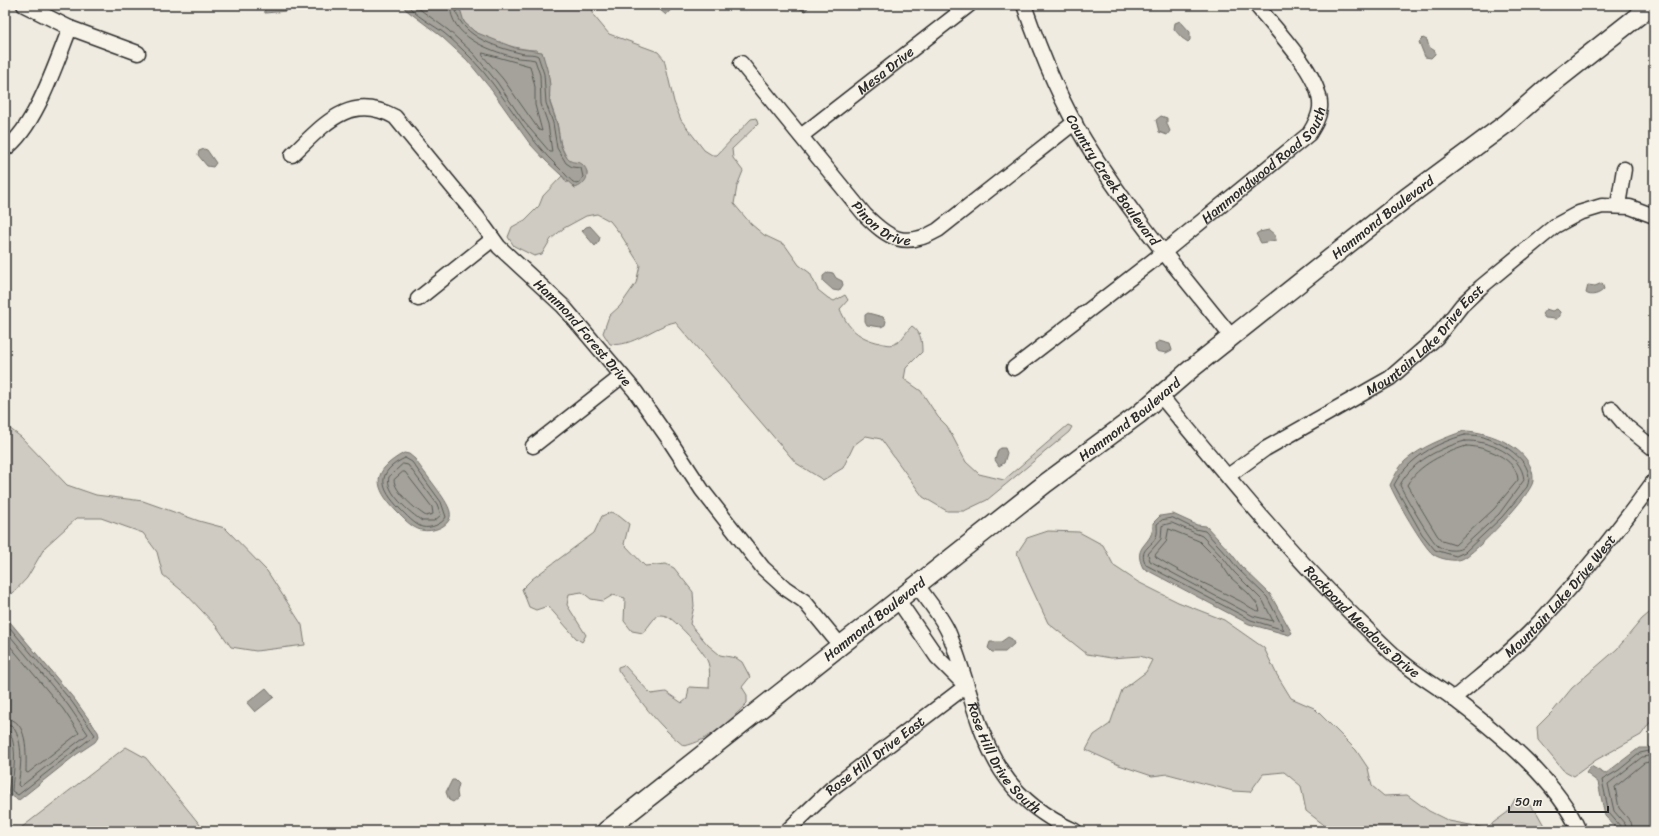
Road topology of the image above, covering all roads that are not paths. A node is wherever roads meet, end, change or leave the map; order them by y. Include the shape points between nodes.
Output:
1 (24, 5) edge
2 (970, 5) edge
3 (1024, 5) edge
4 (1256, 5) edge
5 (1643, 8) edge
6 (70, 28) junction
7 (138, 53) dead end
8 (741, 63) dead end
9 (1075, 122) junction
10 (801, 136) junction
11 (5, 150) edge
12 (292, 155) dead end
13 (1624, 169) dead end
14 (1618, 205) junction
15 (1654, 216) edge
16 (493, 239) junction
17 (1164, 252) junction
18 (418, 299) dead end
19 (1232, 337) junction
20 (1014, 368) dead end
21 (622, 376) junction
22 (1160, 395) junction
23 (1612, 409) dead end
24 (533, 446) dead end
25 (1654, 449) edge
26 (1228, 476) junction
27 (1654, 481) edge
28 (917, 585) junction
29 (898, 600) junction
30 (840, 646) junction
31 (966, 686) junction
32 (1453, 699) junction
33 (606, 831) edge
34 (787, 831) edge
35 (1075, 831) edge
36 (1579, 831) edge

1 - 6 street
2 - 10 street, Mesa Drive
3 - 9 street, Country Creek Boulevard via 1046,63
4 - 17 street, Hammondwood Road South via 1305,66 1317,86 1320,108 1317,121 1304,139
5 - 19 street, Hammond Boulevard via 1508,123 1406,198
6 - 7 street
6 - 11 street via 36,109 23,130
8 - 10 street, Pinon Drive
9 - 10 street, Pinon Drive via 938,230 911,240 892,238 880,231 864,215
9 - 17 street, Country Creek Boulevard via 1110,179
12 - 16 street, Hammond Forest Drive via 346,110 366,107 385,112 395,117 410,134
13 - 14 street
14 - 15 street
14 - 26 street, Mountain Lake Drive East via 1602,206 1579,213 1555,226 1462,305 1437,337 1390,378 1265,449
16 - 18 street
16 - 21 street, Hammond Forest Drive via 563,306
17 - 19 street, Country Creek Boulevard
17 - 20 street, Hammondwood Road South
19 - 22 street, Hammond Boulevard
21 - 24 street
21 - 30 street, Hammond Forest Drive via 668,438 702,490 763,568 804,601
22 - 26 street, Rockpond Meadows Drive
22 - 28 street, Hammond Boulevard via 1139,414 1046,483
23 - 25 street via 1627,427
26 - 32 street, Rockpond Meadows Drive via 1290,548 1361,624 1402,662
27 - 32 street, Mountain Lake Drive West via 1612,539 1532,630
28 - 29 street, Hammond Boulevard
28 - 31 street, Rose Hill Drive South via 950,634
29 - 30 street, Hammond Boulevard
29 - 31 street, Rose Hill Drive South via 937,657
30 - 33 street, Hammond Boulevard
31 - 34 street, Rose Hill Drive East via 831,789
31 - 35 street, Rose Hill Drive South via 997,766 1018,793 1038,810
32 - 36 street, Rockpond Meadows Drive via 1533,768 1558,796

